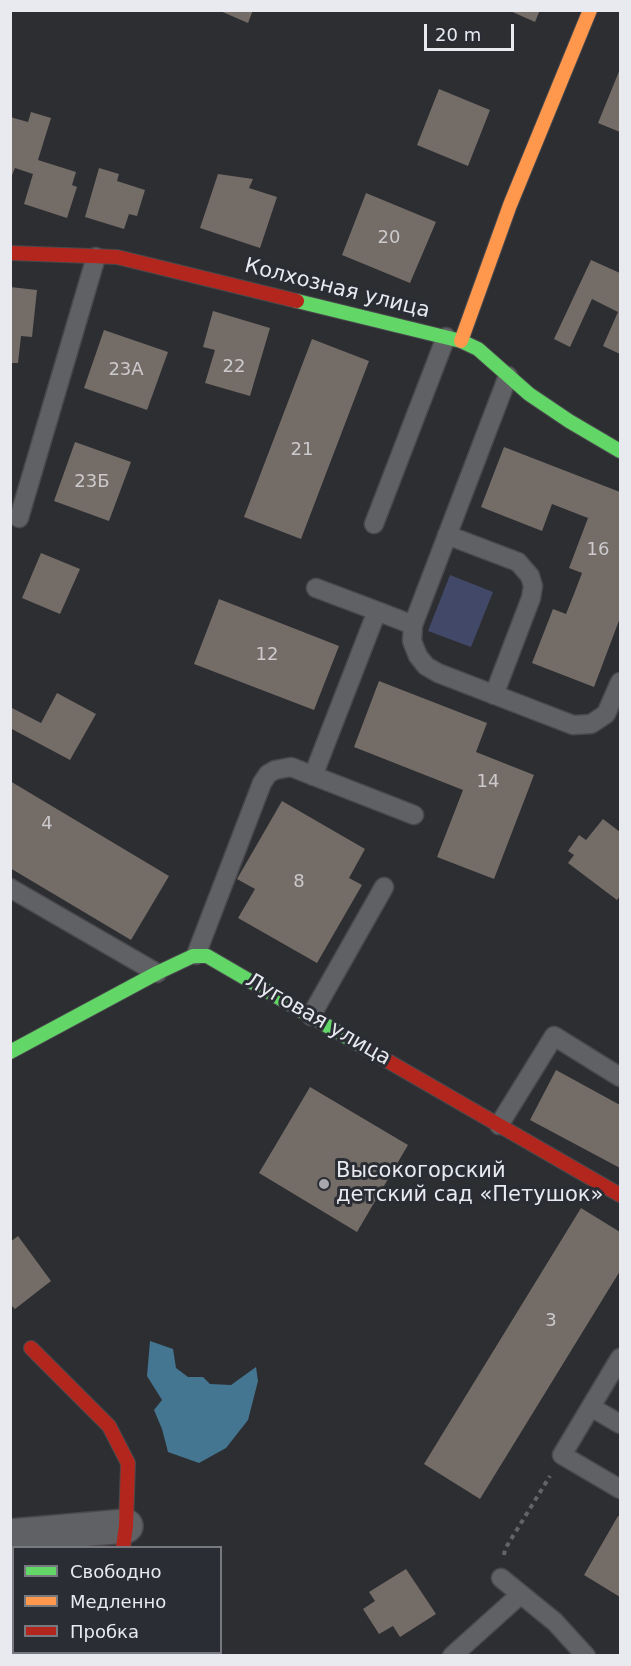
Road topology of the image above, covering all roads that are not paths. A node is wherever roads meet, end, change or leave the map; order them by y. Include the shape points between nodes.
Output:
1 (590, 10) edge
2 (10, 253) edge
3 (96, 256) junction
4 (454, 339) junction
5 (508, 376) junction
6 (621, 451) edge
7 (19, 518) dead end
8 (374, 524) dead end
9 (447, 535) junction
10 (316, 588) dead end
11 (377, 611) junction
12 (413, 625) junction
13 (621, 682) edge
14 (494, 695) junction
15 (314, 776) junction
16 (414, 815) dead end
17 (384, 887) dead end
18 (10, 888) edge
19 (196, 955) junction
20 (157, 973) junction
21 (311, 1016) junction
22 (10, 1052) edge
23 (621, 1077) edge
24 (499, 1125) junction
25 (621, 1195) edge
26 (30, 1348) dead end
27 (621, 1358) edge
28 (591, 1407) junction
29 (621, 1424) edge
30 (621, 1489) edge
31 (10, 1536) edge
32 (125, 1537) edge
33 (501, 1578) road end
34 (521, 1594) junction
35 (452, 1656) edge
36 (586, 1656) edge

1 - 4 street
2 - 3 street, Колхозная улица
3 - 4 street, Колхозная улица via 117,257
3 - 7 lane
4 - 5 street, Колхозная улица via 478,349
4 - 8 lane
5 - 6 street, Колхозная улица via 569,421
5 - 9 lane
9 - 12 lane
9 - 14 lane via 518,562 533,586
10 - 11 lane
11 - 12 lane
11 - 15 lane
12 - 14 lane via 412,641 426,666
13 - 14 lane via 606,714 581,726
15 - 16 lane
15 - 19 lane via 283,767 268,774 262,783
17 - 21 lane
18 - 20 lane
19 - 20 street
19 - 21 street, Луговая улица via 207,956
20 - 22 street
21 - 24 street, Луговая улица
23 - 24 lane via 554,1036
24 - 25 street, Луговая улица
26 - 32 street via 109,1426 128,1463
27 - 28 lane
28 - 29 lane
28 - 30 lane via 562,1455
31 - 32 street
33 - 34 lane
34 - 35 lane
34 - 36 lane via 555,1622

